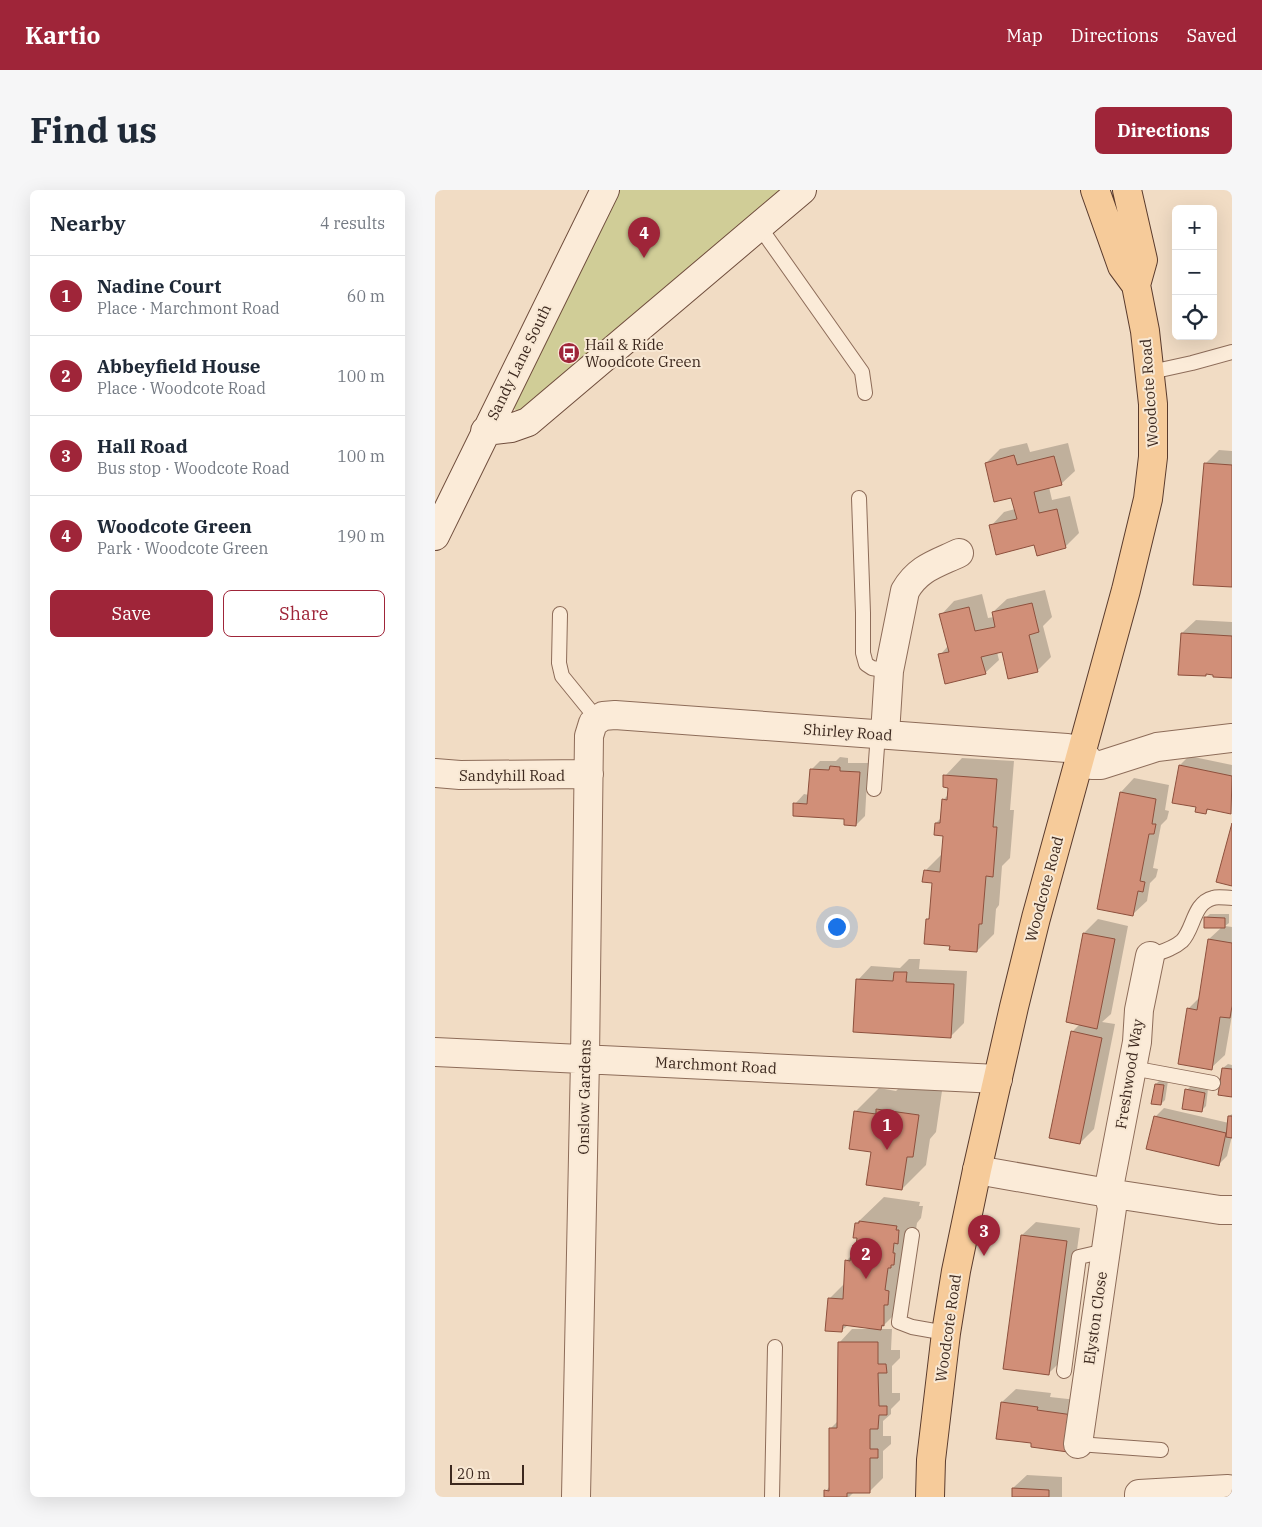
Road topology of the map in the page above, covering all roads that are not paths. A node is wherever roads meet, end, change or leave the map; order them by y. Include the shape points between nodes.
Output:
1 (605, 190) edge
2 (802, 190) edge
3 (1095, 190) edge
4 (1127, 190) edge
5 (759, 226) junction
6 (1136, 285) junction
7 (1232, 352) edge
8 (1151, 372) junction
9 (865, 393) dead end
10 (485, 431) junction
11 (859, 498) dead end
12 (435, 536) edge
13 (959, 553) dead end
14 (560, 614) dead end
15 (889, 671) junction
16 (606, 717) junction
17 (881, 734) junction
18 (1232, 738) edge
19 (1081, 751) junction
20 (435, 773) edge
21 (589, 774) junction
22 (874, 789) dead end
23 (1232, 898) edge
24 (1150, 956) joint
25 (435, 1052) edge
26 (585, 1059) junction
27 (1132, 1068) junction
28 (998, 1079) junction
29 (1213, 1083) dead end
30 (977, 1170) junction
31 (1108, 1193) junction
32 (1232, 1210) edge
33 (911, 1235) dead end
34 (1105, 1252) junction
35 (946, 1333) junction
36 (775, 1347) dead end
37 (1063, 1371) dead end
38 (1078, 1444) joint
39 (1161, 1450) dead end
40 (1228, 1490) dead end
41 (576, 1497) edge
42 (772, 1497) edge
43 (930, 1497) edge
44 (1139, 1497) edge

1 - 10 street, Sandy Lane South
2 - 5 street
3 - 6 main road, Woodcote Road via 1121,266
4 - 6 main road, Woodcote Road via 1143,260
5 - 9 lane via 862,372
5 - 10 street via 528,422
6 - 8 main road, Woodcote Road
7 - 8 lane
8 - 19 main road, Woodcote Road via 1154,439 1148,500 1127,590
10 - 12 street, Sandy Lane South
11 - 15 lane via 863,653 866,664
13 - 15 street via 921,571 905,591
14 - 16 lane via 561,676
15 - 17 street
16 - 17 street, Shirley Road
16 - 21 street, Onslow Gardens via 590,727
17 - 19 street, Shirley Road
17 - 22 lane
18 - 19 street via 1157,747 1101,765 1092,765
19 - 28 main road, Woodcote Road via 1036,918
20 - 21 street, Sandyhill Road
21 - 26 street, Onslow Gardens
23 - 24 lane via 1214,897 1206,901 1183,940
24 - 27 street, Freshwood Way
25 - 26 street, Marchmont Road
26 - 28 street, Marchmont Road
26 - 41 street, Onslow Gardens
27 - 29 lane
27 - 31 street, Freshwood Way
28 - 30 main road, Woodcote Road
30 - 31 street
30 - 35 main road, Woodcote Road
31 - 32 street
31 - 34 street, Elyston Close via 1112,1208
33 - 35 lane via 899,1322
34 - 37 lane via 1079,1257
34 - 38 street, Elyston Close
35 - 43 main road, Woodcote Road via 931,1460
36 - 42 lane
38 - 39 lane
40 - 44 street via 1139,1494

